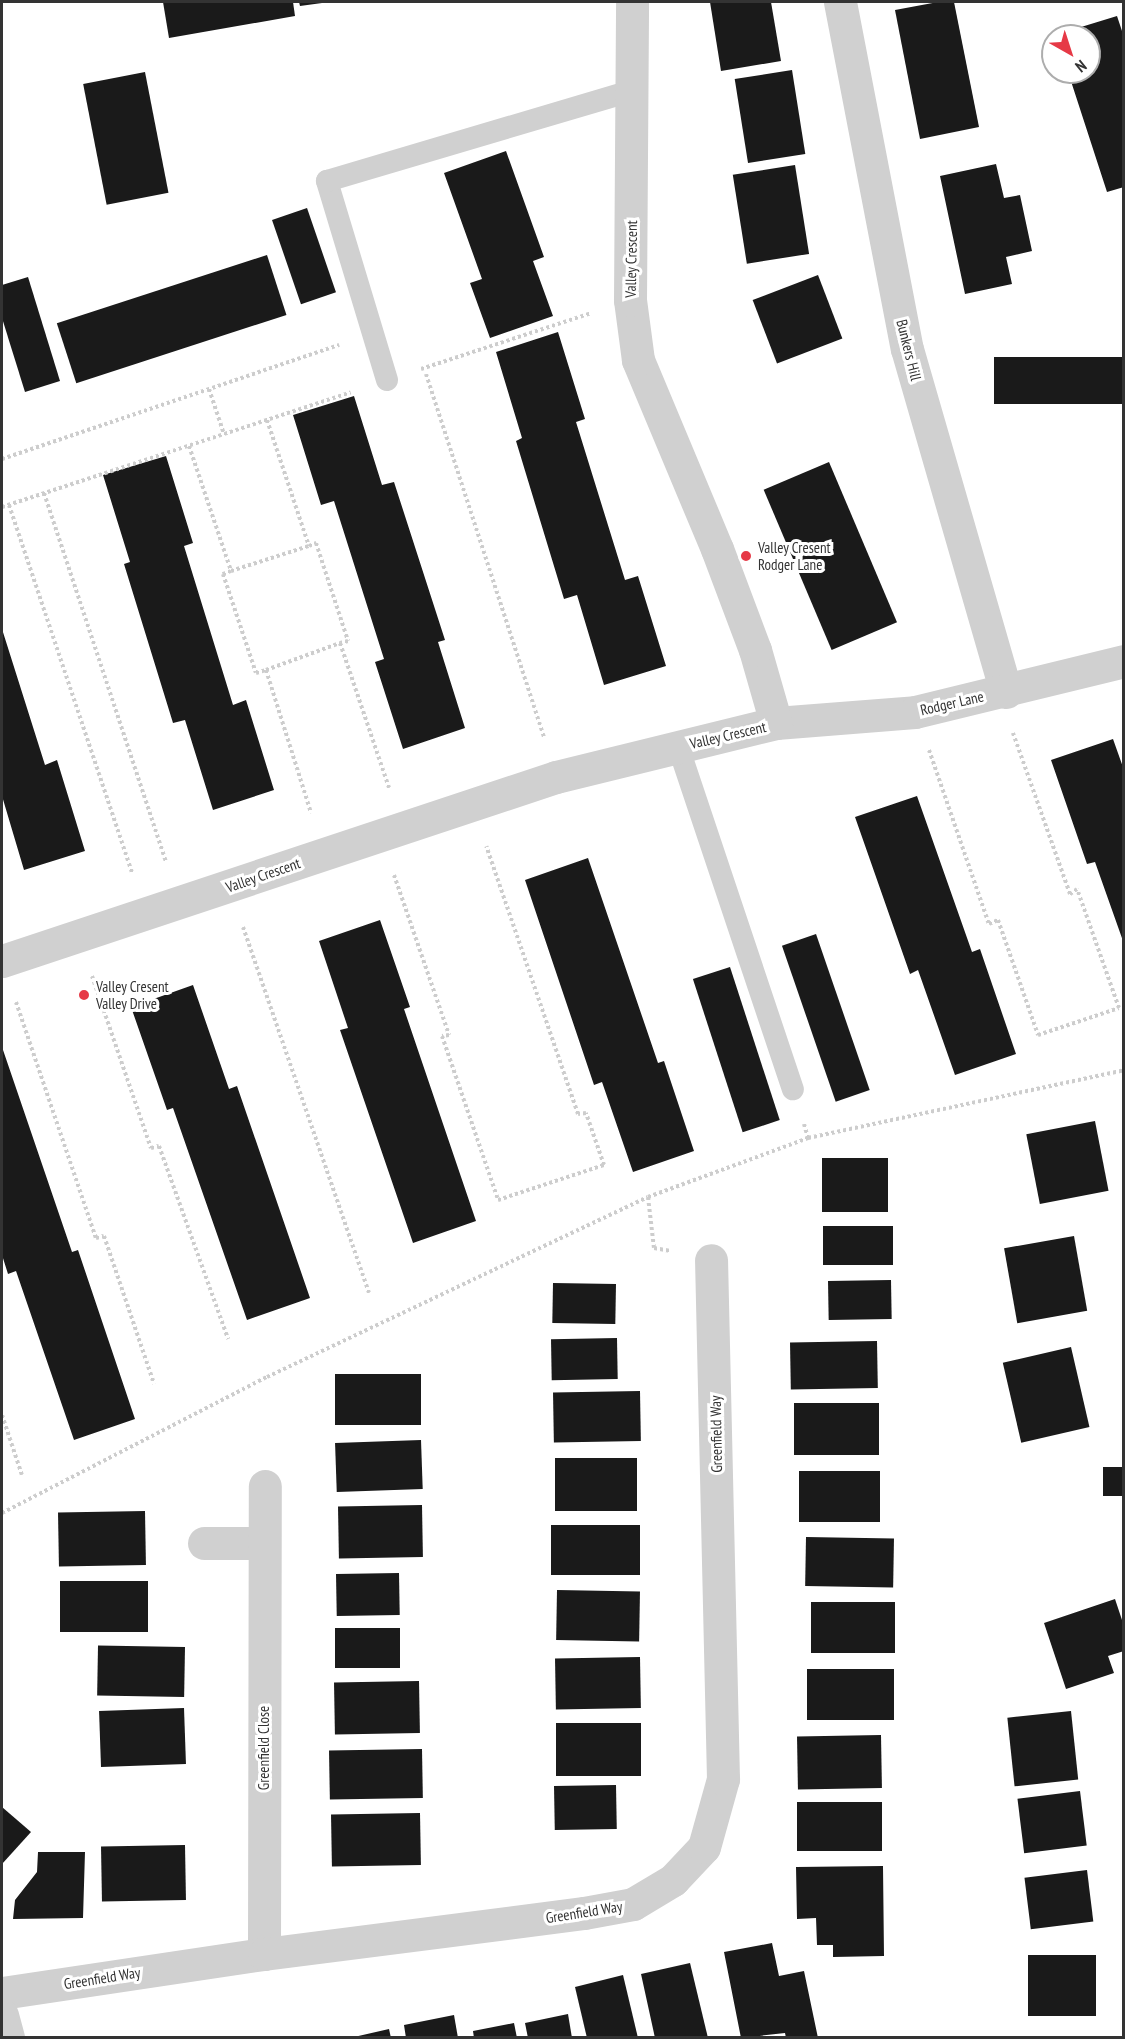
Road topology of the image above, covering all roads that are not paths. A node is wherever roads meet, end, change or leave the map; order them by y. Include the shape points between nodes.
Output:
1 (632, 2) edge
2 (840, 2) edge
3 (634, 90) junction
4 (387, 380) road end
5 (1124, 661) edge
6 (1002, 692) junction
7 (776, 723) junction
8 (678, 746) junction
9 (2, 961) edge
10 (793, 1089) dead end
11 (711, 1260) road end
12 (265, 1486) dead end
13 (204, 1543) dead end
14 (264, 1543) junction
15 (264, 1954) junction
16 (2, 1993) edge
17 (2, 2015) edge
18 (8, 2037) edge

1 - 3 street, Valley Crescent
2 - 6 street, Bunkers Hill via 907,349
3 - 4 lane via 327,181
3 - 7 street, Valley Crescent via 630,300 638,360 717,549 755,650
5 - 6 street, Rodger Lane
6 - 7 street, Rodger Lane via 915,712
7 - 8 street, Valley Crescent
8 - 9 street, Valley Crescent via 556,777
8 - 10 lane
11 - 15 street, Greenfield Way via 723,1779 704,1847 673,1881 633,1904
12 - 14 street, Greenfield Close
13 - 14 street
14 - 15 street, Greenfield Close
15 - 16 street, Greenfield Way
17 - 18 street

